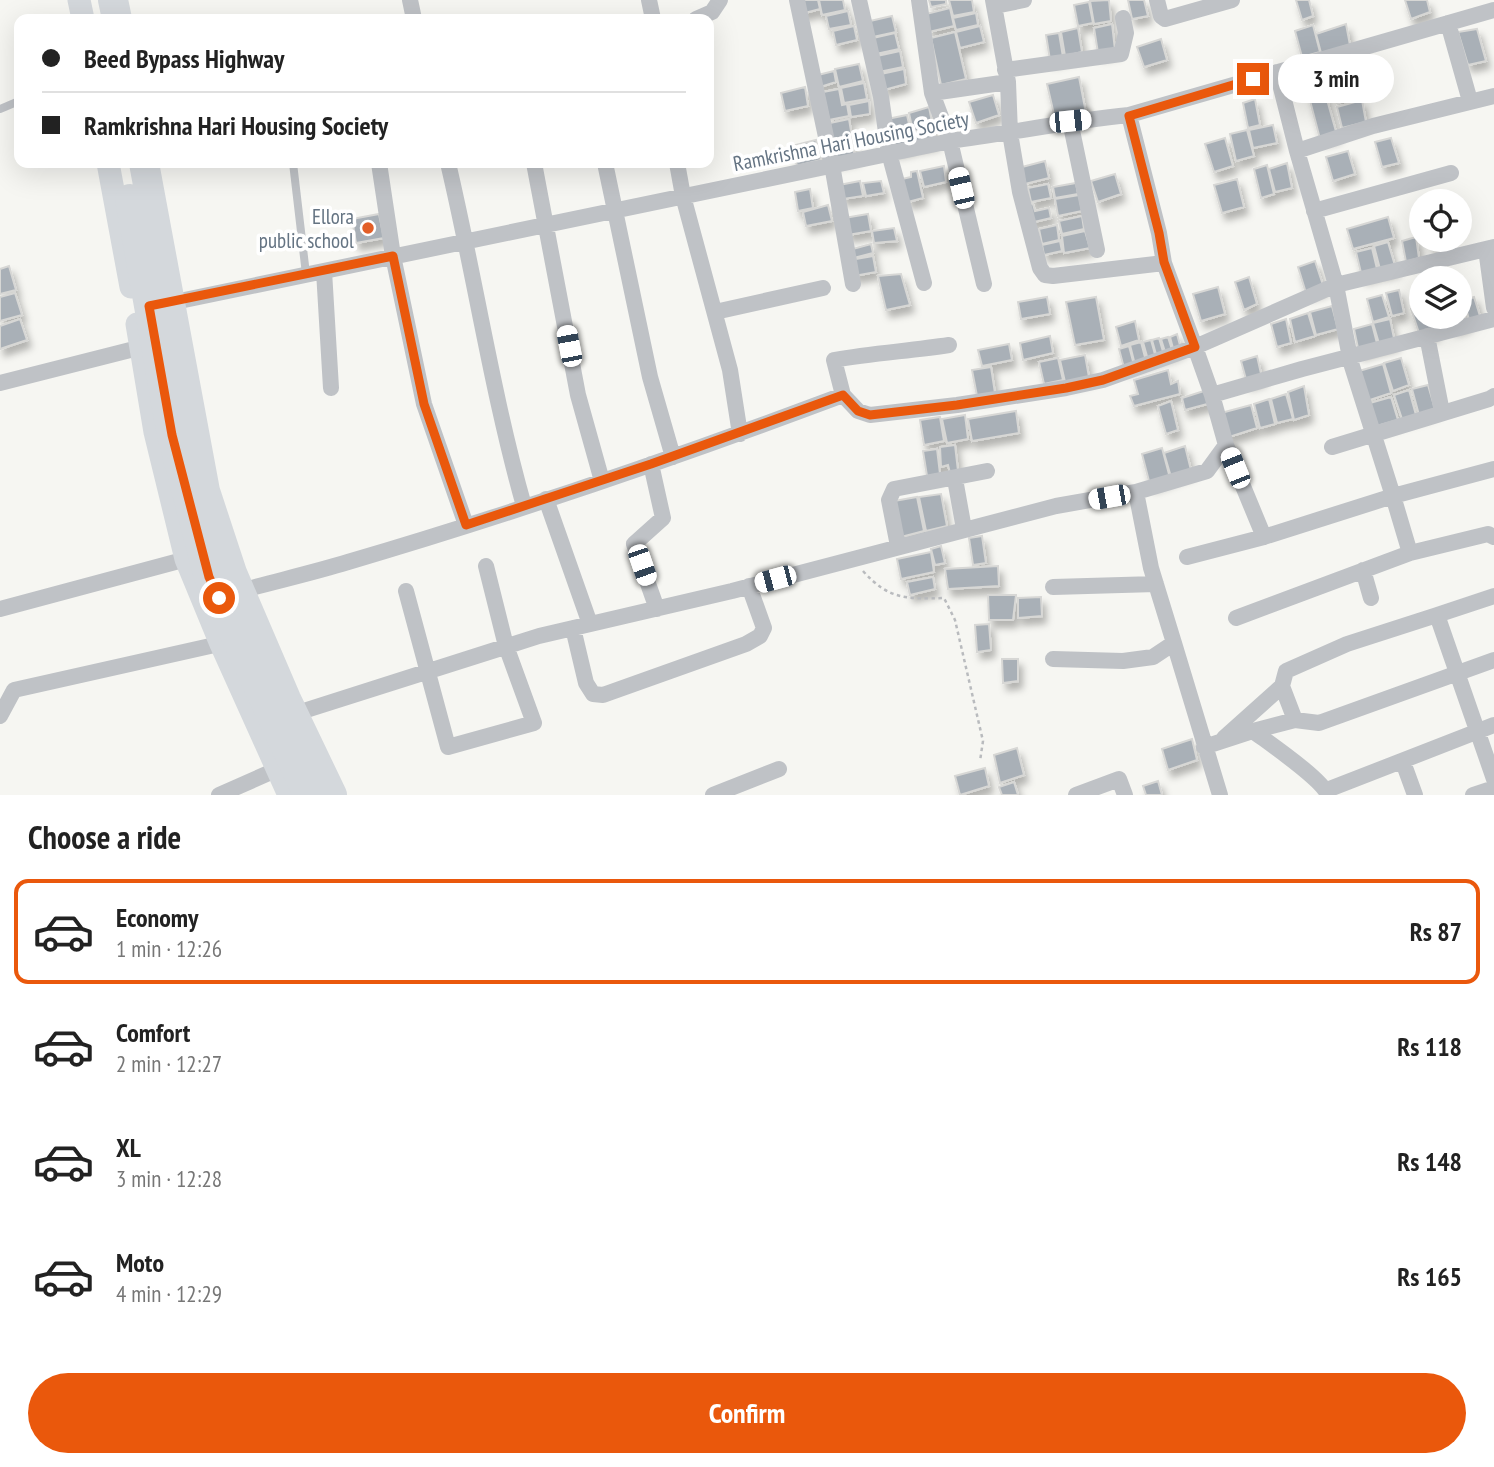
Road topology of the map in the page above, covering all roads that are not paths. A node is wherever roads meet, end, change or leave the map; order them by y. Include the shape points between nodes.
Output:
1 (720, 0) edge
2 (797, 0) edge
3 (859, 0) edge
4 (919, 0) edge
5 (1024, 0) edge
6 (1157, 0) edge
7 (1229, 0) edge
8 (994, 3) edge
9 (1490, 11) edge
10 (707, 14) edge
11 (1124, 18) dead end
12 (1448, 23) junction
13 (1494, 27) edge
14 (1277, 72) junction
15 (1007, 76) junction
16 (932, 93) junction
17 (1494, 96) edge
18 (1469, 101) junction
19 (1129, 116) junction
20 (1070, 121) junction
21 (1010, 133) junction
22 (950, 141) junction
23 (1297, 151) junction
24 (889, 153) junction
25 (832, 165) junction
26 (109, 168) edge
27 (125, 168) edge
28 (145, 168) edge
29 (153, 168) edge
30 (294, 168) edge
31 (380, 168) edge
32 (449, 168) edge
33 (535, 168) edge
34 (606, 168) edge
35 (678, 168) edge
36 (1451, 173) dead end
37 (683, 196) junction
38 (616, 210) junction
39 (1314, 211) junction
40 (547, 225) junction
41 (466, 241) junction
42 (1490, 248) edge
43 (1097, 250) dead end
44 (393, 256) junction
45 (1164, 262) junction
46 (324, 271) junction
47 (306, 274) junction
48 (924, 283) dead end
49 (853, 284) dead end
50 (984, 284) dead end
51 (1336, 285) junction
52 (822, 288) dead end
53 (166, 303) junction
54 (1494, 308) edge
55 (715, 312) junction
56 (1494, 319) edge
57 (1427, 337) junction
58 (148, 345) junction
59 (949, 345) dead end
60 (1195, 347) junction
61 (1350, 356) junction
62 (0, 383) edge
63 (331, 388) dead end
64 (843, 395) junction
65 (1212, 395) junction
66 (1494, 396) edge
67 (1442, 412) junction
68 (740, 433) junction
69 (1373, 435) junction
70 (1226, 445) junction
71 (1332, 447) dead end
72 (673, 457) junction
73 (651, 464) junction
74 (1494, 469) edge
75 (987, 471) dead end
76 (955, 479) junction
77 (602, 481) junction
78 (1136, 492) junction
79 (1393, 496) junction
80 (545, 499) junction
81 (524, 506) junction
82 (466, 525) junction
83 (964, 529) junction
84 (1264, 537) junction
85 (1494, 537) edge
86 (898, 546) junction
87 (1410, 553) junction
88 (195, 557) junction
89 (1187, 557) dead end
90 (486, 566) dead end
91 (1363, 570) junction
92 (1156, 584) junction
93 (749, 586) junction
94 (1053, 587) dead end
95 (244, 590) junction
96 (406, 591) dead end
97 (1494, 596) edge
98 (1371, 598) dead end
99 (657, 608) junction
100 (0, 609) edge
101 (1437, 615) junction
102 (1236, 618) dead end
103 (590, 624) junction
104 (573, 628) junction
105 (229, 642) junction
106 (1174, 643) junction
107 (506, 646) junction
108 (1053, 659) dead end
109 (1494, 660) edge
110 (428, 670) junction
111 (1459, 674) junction
112 (1282, 686) junction
113 (7, 692) edge
114 (298, 713) junction
115 (0, 716) edge
116 (1295, 720) junction
117 (1494, 725) edge
118 (1253, 731) junction
119 (1478, 731) junction
120 (1212, 744) junction
121 (1403, 762) junction
122 (285, 766) junction
123 (779, 769) dead end
124 (1494, 779) edge
125 (1494, 788) edge
126 (1328, 792) edge
127 (219, 795) edge
128 (289, 795) edge
129 (308, 795) edge
130 (332, 795) edge
131 (342, 795) edge
132 (713, 795) edge
133 (1076, 795) edge
134 (1125, 795) edge
135 (1220, 795) edge
136 (1415, 795) edge
137 (1473, 795) edge

1 - 10 street
2 - 25 street
3 - 24 street
4 - 16 street
5 - 8 street
6 - 7 street via 1165,19
8 - 15 street
9 - 12 street, Ramkrishna Hari Housing Society
9 - 13 street
11 - 15 street via 1121,54
12 - 14 street, Ramkrishna Hari Housing Society
12 - 18 street
14 - 19 street, Ramkrishna Hari Housing Society
14 - 23 street
15 - 16 street
15 - 21 street
16 - 22 street
17 - 18 street
18 - 23 street
19 - 20 street, Ramkrishna Hari Housing Society
19 - 45 street
20 - 21 street, Ramkrishna Hari Housing Society
20 - 43 street
21 - 22 street, Ramkrishna Hari Housing Society
21 - 45 street via 1036,257 1045,275
22 - 24 street, Ramkrishna Hari Housing Society
22 - 50 street
23 - 39 street
24 - 25 street, Ramkrishna Hari Housing Society
24 - 48 street
25 - 37 street, Ramkrishna Hari Housing Society
25 - 49 street
26 - 58 street
27 - 53 highway
28 - 53 highway
29 - 53 street
30 - 47 lane
31 - 44 street
32 - 41 street
33 - 40 street
34 - 38 street
35 - 37 street
36 - 39 street
37 - 38 street, Ramkrishna Hari Housing Society
37 - 55 street
38 - 40 street, Ramkrishna Hari Housing Society
38 - 72 street via 650,377
39 - 51 street
40 - 41 street, Ramkrishna Hari Housing Society
40 - 77 street via 578,395
41 - 44 street, Ramkrishna Hari Housing Society
41 - 81 street via 505,440
42 - 51 street
42 - 54 street
44 - 46 street, Ramkrishna Hari Housing Society
44 - 82 street via 424,404
45 - 60 street
46 - 47 street, Ramkrishna Hari Housing Society
46 - 63 street
47 - 53 street, Ramkrishna Hari Housing Society
51 - 60 street
51 - 61 street
52 - 55 street
53 - 58 highway
53 - 95 highway via 205,491
55 - 68 street
56 - 57 street
57 - 61 street
57 - 67 street
58 - 62 street
58 - 88 highway via 172,435
59 - 64 street via 834,360
60 - 64 street via 1103,380 957,405 870,415 858,411
60 - 65 street
61 - 65 street
61 - 69 street
64 - 68 street
65 - 70 street
66 - 67 street
67 - 69 street
68 - 72 street
69 - 71 street
69 - 79 street
70 - 78 street via 1207,471
70 - 84 street
72 - 73 street
73 - 77 street
73 - 99 street via 663,518 634,544
74 - 79 street
75 - 76 street
76 - 83 street
76 - 86 street via 894,489 889,500
77 - 80 street
78 - 83 street
78 - 92 street
79 - 84 street
79 - 87 street
80 - 81 street
80 - 103 street
81 - 82 street
82 - 95 street
83 - 86 street
84 - 89 street
85 - 87 street via 1488,534
86 - 93 street
87 - 91 street
88 - 100 street
88 - 105 highway via 209,577
90 - 107 street
91 - 98 street
91 - 102 street
92 - 94 street
92 - 106 street
93 - 99 street
93 - 104 street via 764,628 760,636 603,695 593,694 586,682
95 - 114 highway
96 - 110 street
97 - 101 street
99 - 103 street
101 - 111 street
101 - 112 street via 1347,644 1286,671
103 - 104 street
104 - 107 street
105 - 113 street
105 - 122 highway
106 - 108 street via 1153,657 1124,661
106 - 120 street
107 - 110 street
107 - 110 street via 534,723 448,747
109 - 111 street
110 - 114 street
111 - 116 street via 1319,723
111 - 119 street
112 - 116 street
112 - 120 street
113 - 115 street
114 - 130 highway
114 - 131 street
116 - 118 street
117 - 119 street
118 - 120 street
118 - 126 street
119 - 121 street
119 - 124 street
120 - 135 street
121 - 126 street
121 - 136 street
122 - 127 street
122 - 128 street
122 - 129 highway
123 - 132 street
125 - 137 street
133 - 134 street via 1119,779

